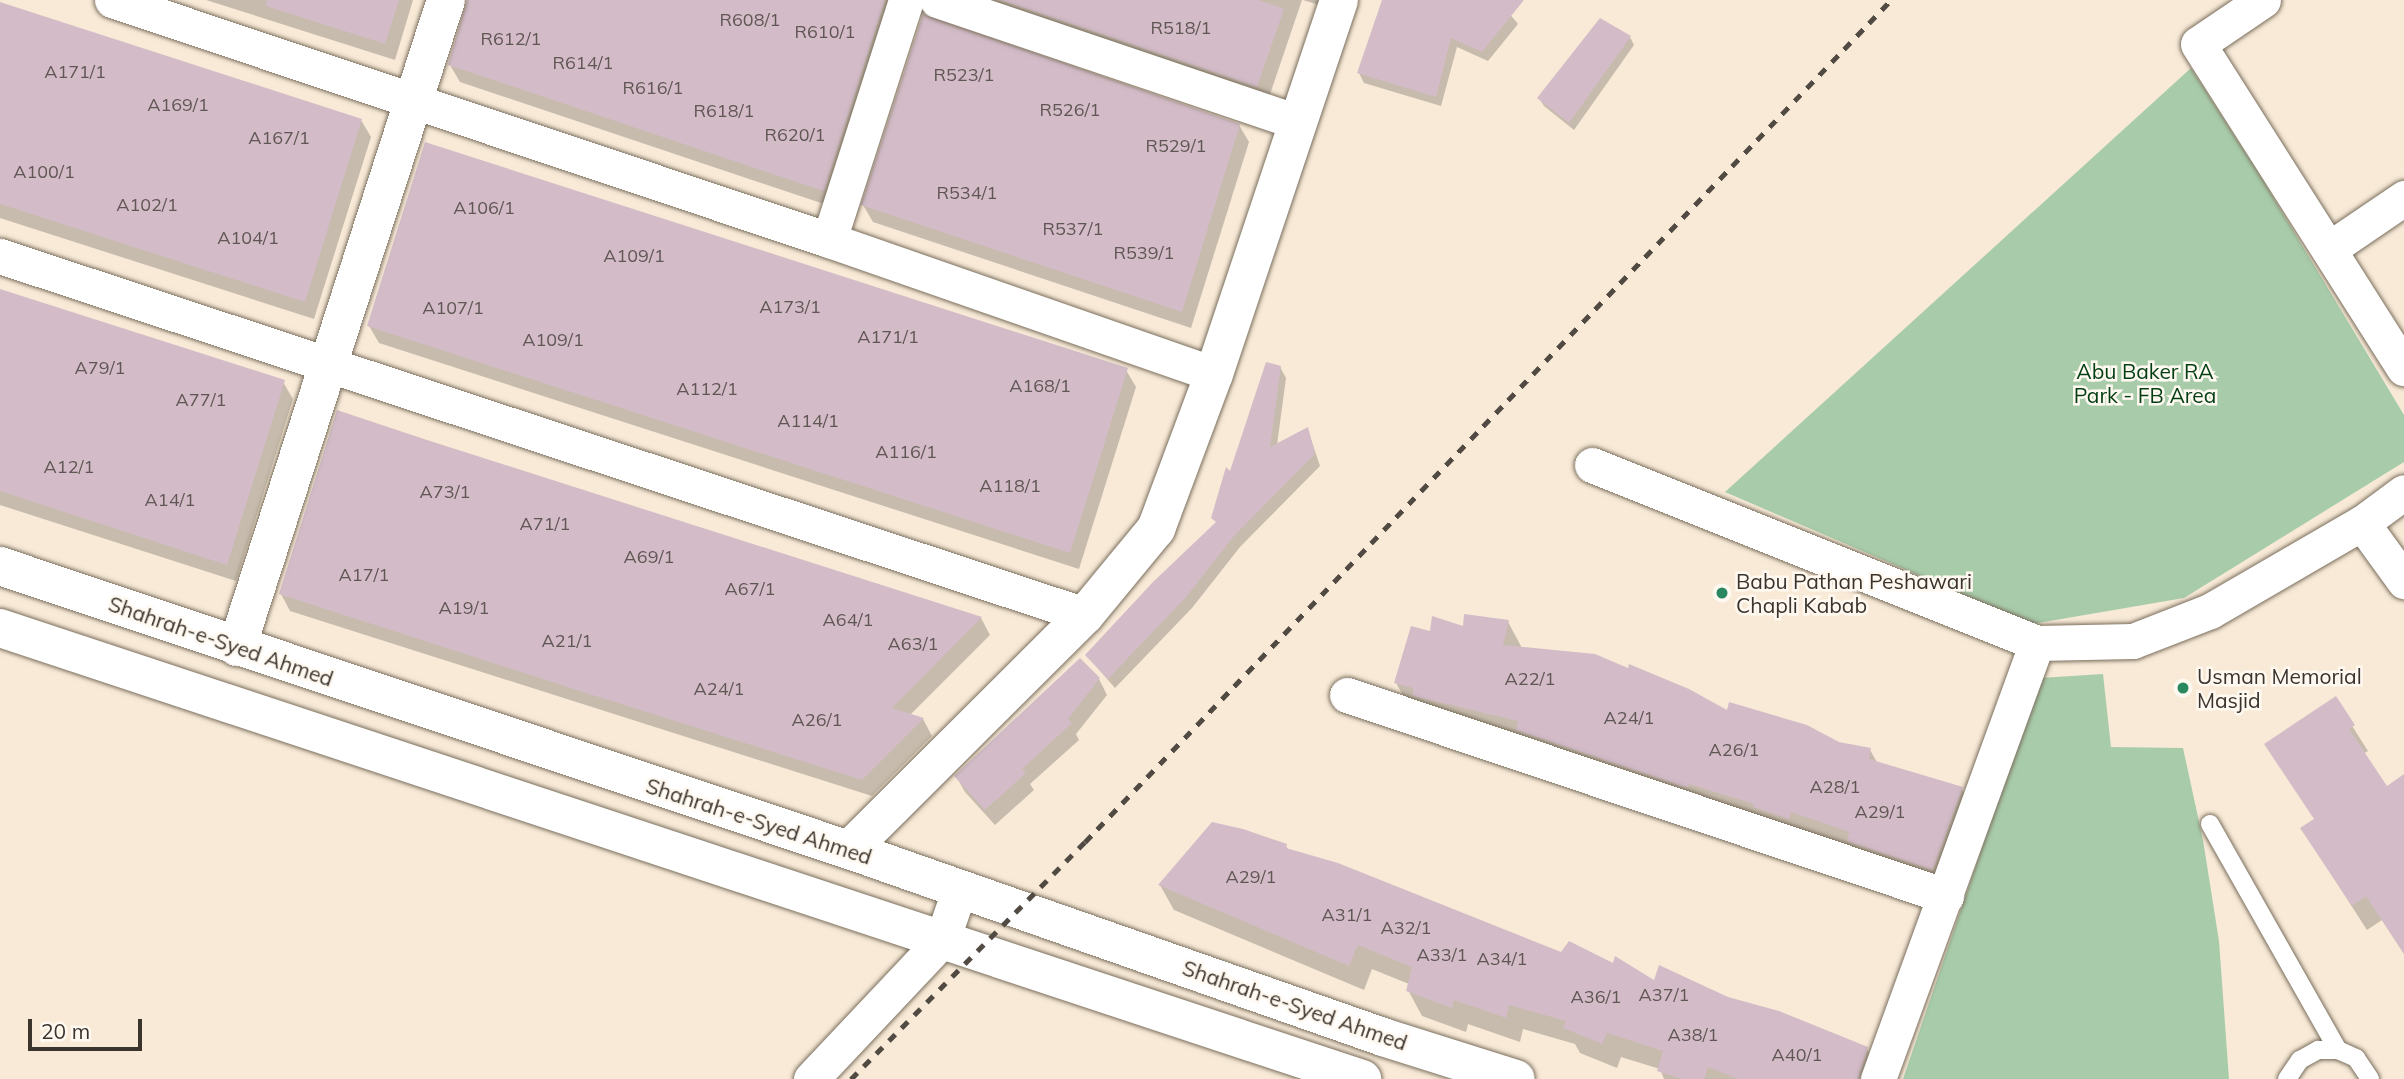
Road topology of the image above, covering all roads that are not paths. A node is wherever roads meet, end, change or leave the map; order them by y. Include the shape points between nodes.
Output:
1 (112, 0) edge
2 (446, 0) edge
3 (906, 0) edge
4 (937, 0) edge
5 (1339, 0) edge
6 (2263, 0) edge
7 (413, 100) junction
8 (1298, 122) junction
9 (2404, 198) edge
10 (829, 240) junction
11 (2329, 249) junction
12 (0, 256) edge
13 (328, 364) junction
14 (2404, 368) edge
15 (1214, 374) junction
16 (1592, 465) dead end
17 (2404, 492) edge
18 (2362, 523) junction
19 (0, 566) edge
20 (2404, 581) edge
21 (1085, 615) junction
22 (0, 628) edge
23 (2037, 643) junction
24 (237, 647) junction
25 (1348, 695) dead end
26 (2210, 824) dead end
27 (849, 850) junction
28 (960, 888) junction
29 (1946, 896) junction
30 (942, 940) junction
31 (1383, 1037) junction
32 (2338, 1050) junction
33 (811, 1079) edge
34 (1362, 1079) edge
35 (1370, 1079) edge
36 (1516, 1079) edge
37 (1878, 1079) edge
38 (2287, 1079) edge
39 (2370, 1079) edge

1 - 7 street
2 - 7 main road
3 - 10 street
4 - 8 street
5 - 8 main road
6 - 11 street via 2198,44
7 - 10 street
7 - 13 main road
8 - 15 main road
9 - 11 street
10 - 15 street
11 - 14 street
12 - 13 street
13 - 21 street
13 - 24 main road
15 - 21 main road via 1156,529
16 - 23 street
17 - 18 street
18 - 20 street
18 - 23 street via 2210,611 2133,641
19 - 24 main road, Shahrah-e-Syed Ahmed
21 - 27 main road
22 - 30 main road
23 - 29 street
24 - 27 main road, Shahrah-e-Syed Ahmed
25 - 29 street
26 - 32 lane
27 - 28 main road, Shahrah-e-Syed Ahmed
28 - 30 street
28 - 31 main road, Shahrah-e-Syed Ahmed
29 - 37 street
30 - 33 street
30 - 34 main road
31 - 35 main road
31 - 36 main road, Shahrah-e-Syed Ahmed
32 - 38 lane via 2318,1050 2300,1059
32 - 39 lane via 2356,1058

